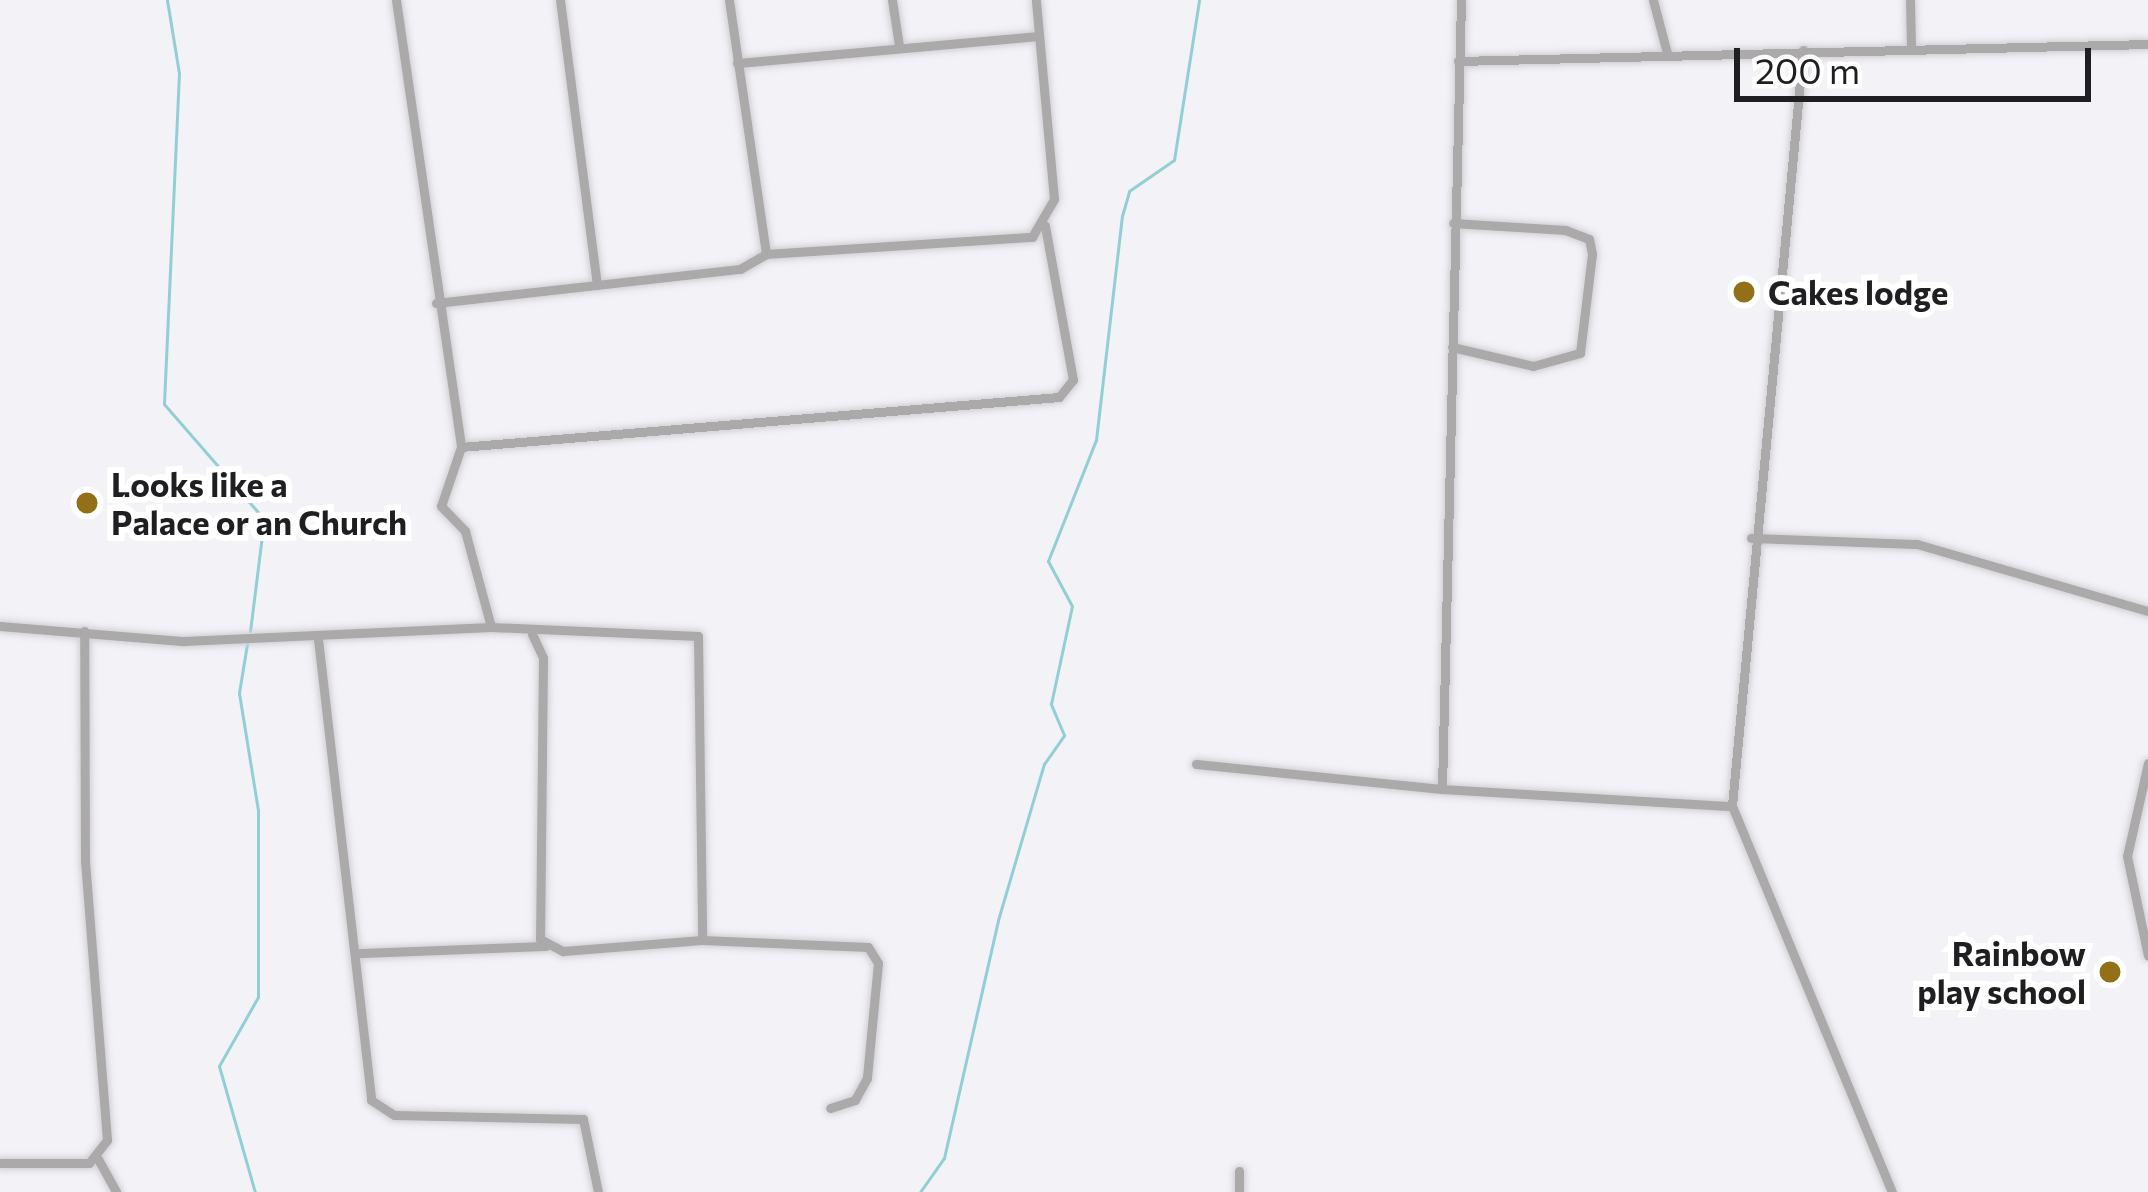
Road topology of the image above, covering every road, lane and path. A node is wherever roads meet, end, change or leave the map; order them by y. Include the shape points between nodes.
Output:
1 (396, 0) edge
2 (560, 0) edge
3 (729, 0) edge
4 (892, 0) edge
5 (1036, 0) edge
6 (1461, 0) edge
7 (1653, 0) edge
8 (1910, 0) edge
9 (1037, 36) junction
10 (2148, 44) edge
11 (898, 46) junction
12 (1911, 48) junction
13 (1803, 50) junction
14 (1672, 55) junction
15 (1458, 61) junction
16 (737, 63) junction
17 (1453, 224) junction
18 (1045, 226) junction
19 (766, 254) junction
20 (597, 283) junction
21 (436, 303) junction
22 (1451, 347) junction
23 (460, 447) junction
24 (1751, 538) junction
25 (2148, 610) edge
26 (0, 626) edge
27 (491, 627) junction
28 (84, 631) junction
29 (532, 634) junction
30 (318, 639) junction
31 (2148, 763) edge
32 (1196, 764) dead end
33 (1442, 789) junction
34 (2144, 795) edge
35 (1732, 806) junction
36 (702, 940) junction
37 (546, 946) junction
38 (360, 953) junction
39 (2148, 956) edge
40 (830, 1108) dead end
41 (98, 1159) junction
42 (0, 1163) edge
43 (1239, 1171) dead end
44 (116, 1192) edge
45 (598, 1192) edge
46 (1239, 1192) edge
47 (1892, 1192) edge

1 - 21 street
2 - 20 street
3 - 16 street
4 - 11 street
5 - 9 street
6 - 15 street
7 - 14 street via 1655,40
8 - 12 street
9 - 11 street
9 - 18 street via 1054,199
10 - 12 street
11 - 16 street
12 - 13 street
13 - 14 street
13 - 24 street
14 - 15 street
15 - 17 street
16 - 19 street
17 - 22 street
17 - 22 street via 1564,230 1589,239 1592,254 1580,353 1533,366
18 - 19 street via 1003,246
18 - 23 street via 1073,380 1059,397
19 - 20 street via 740,268
20 - 21 street
21 - 23 street
22 - 33 street
23 - 27 street via 439,498 465,531
24 - 25 street via 1917,544
24 - 35 street
26 - 28 street
27 - 29 street
27 - 30 street
28 - 30 street
28 - 41 street via 85,861 107,1129
29 - 36 street via 679,627 703,644
29 - 37 street via 543,658 536,917
30 - 38 street
31 - 34 street
32 - 33 street
33 - 35 street
34 - 39 street via 2128,868
35 - 47 street
36 - 37 street
36 - 40 street via 858,942 875,954 867,1078 855,1100
37 - 38 street
38 - 45 street via 367,1091 377,1108 583,1119
41 - 42 street
41 - 44 street
43 - 46 street

